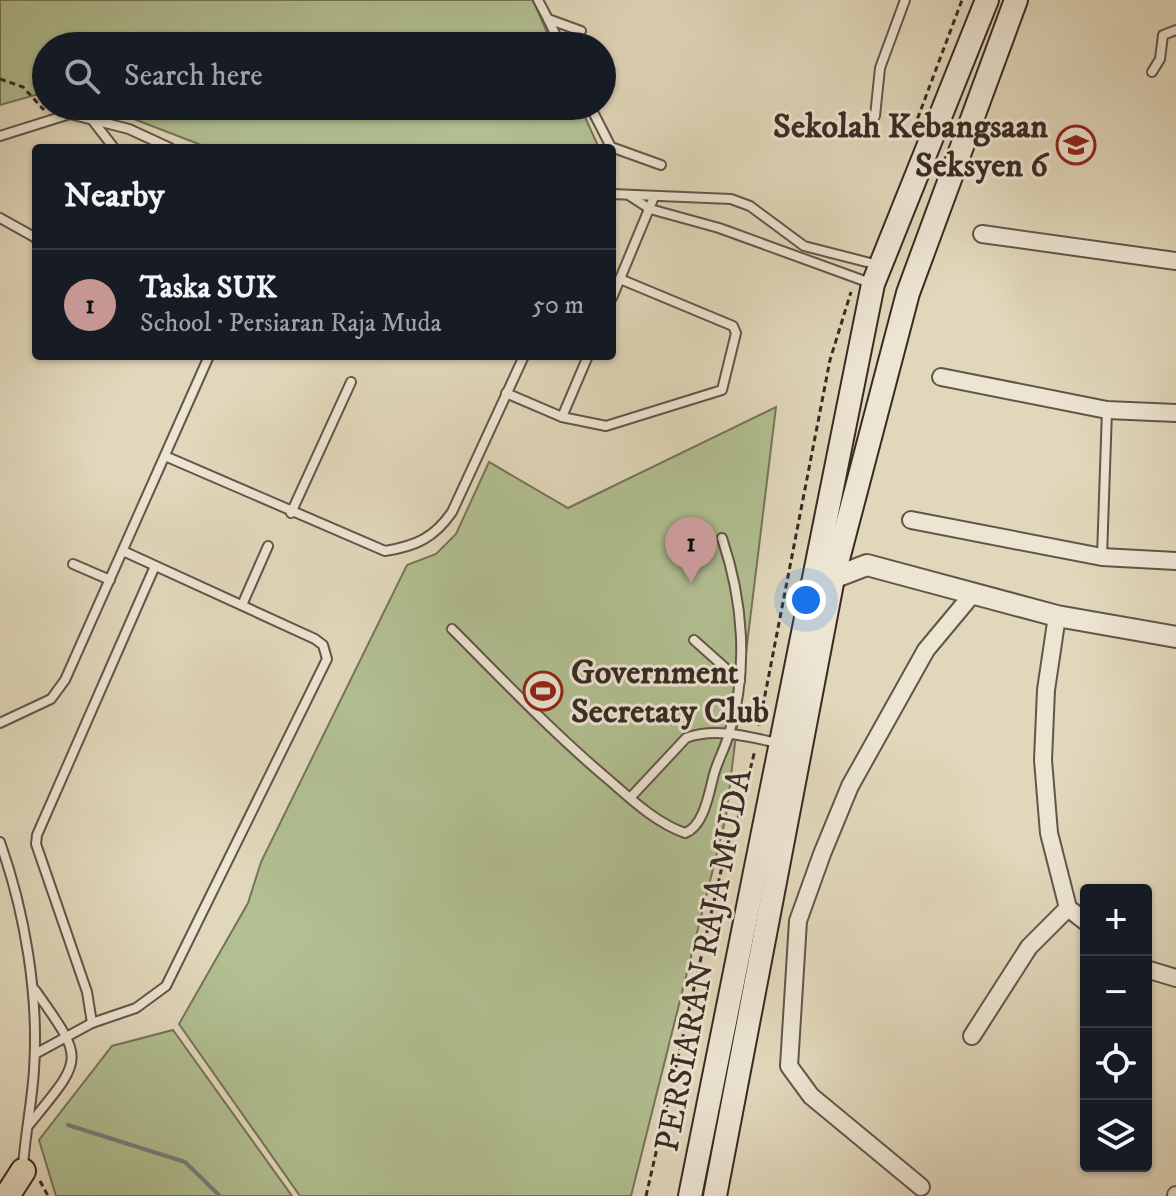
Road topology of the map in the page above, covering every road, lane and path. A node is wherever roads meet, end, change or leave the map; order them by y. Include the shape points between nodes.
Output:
1 (538, 0) edge
2 (905, 0) edge
3 (962, 0) edge
4 (987, 0) edge
5 (1016, 0) edge
6 (548, 19) junction
7 (1176, 30) edge
8 (581, 31) dead end
9 (554, 32) edge
10 (1152, 72) dead end
11 (0, 79) edge
12 (32, 97) edge
13 (875, 116) dead end
14 (43, 120) edge
15 (92, 120) edge
16 (98, 120) edge
17 (597, 120) edge
18 (913, 131) dead end
19 (0, 136) edge
20 (111, 144) edge
21 (160, 144) edge
22 (609, 144) edge
23 (616, 149) edge
24 (661, 165) dead end
25 (616, 194) edge
26 (630, 196) junction
27 (654, 197) junction
28 (650, 209) junction
29 (0, 218) edge
30 (982, 234) dead end
31 (32, 236) edge
32 (1176, 261) edge
33 (869, 276) junction
34 (620, 279) junction
35 (911, 284) junction
36 (616, 288) edge
37 (207, 360) edge
38 (522, 360) edge
39 (586, 360) edge
40 (941, 377) dead end
41 (351, 382) dead end
42 (506, 393) junction
43 (1107, 410) junction
44 (1176, 413) edge
45 (562, 417) junction
46 (165, 456) junction
47 (291, 513) junction
48 (911, 520) dead end
49 (845, 534) junction
50 (722, 538) dead end
51 (268, 546) dead end
52 (123, 551) junction
53 (1102, 557) junction
54 (1176, 561) edge
55 (73, 564) dead end
56 (867, 565) junction
57 (155, 566) junction
58 (833, 578) junction
59 (110, 580) junction
60 (971, 596) junction
61 (242, 605) junction
62 (1057, 616) junction
63 (452, 629) dead end
64 (1176, 637) edge
65 (694, 640) dead end
66 (740, 681) junction
67 (0, 723) edge
68 (729, 734) junction
69 (757, 739) junction
70 (779, 743) junction
71 (630, 798) junction
72 (0, 842) edge
73 (1068, 908) junction
74 (1080, 917) edge
75 (1152, 971) edge
76 (1176, 978) edge
77 (34, 989) junction
78 (92, 1023) junction
79 (67, 1035) junction
80 (972, 1036) dead end
81 (35, 1054) junction
82 (27, 1127) junction
83 (23, 1171) junction
84 (921, 1187) dead end
85 (7, 1196) edge
86 (19, 1196) edge
87 (30, 1196) edge
88 (646, 1196) edge
89 (690, 1196) edge
90 (715, 1196) edge

1 - 6 lane
2 - 13 lane via 880,68
3 - 18 path
4 - 33 main road, PERSIARAN RAJA MUDA
5 - 35 main road, PERSIARAN RAJA MUDA
6 - 8 lane
6 - 9 lane
7 - 10 lane via 1163,35
11 - 12 path via 23,87
14 - 19 lane
15 - 20 lane
16 - 21 lane
17 - 22 lane
23 - 24 lane
25 - 26 lane
26 - 27 lane
26 - 28 lane
27 - 28 lane
27 - 33 lane via 731,199 750,206 804,246
28 - 33 lane
28 - 34 lane
29 - 31 lane
30 - 32 street
33 - 35 main road
33 - 69 path via 830,360
33 - 70 main road, PERSIARAN RAJA MUDA
34 - 36 lane
34 - 45 lane via 733,326 725,386 718,394 606,426
35 - 49 main road, PERSIARAN RAJA MUDA
37 - 46 lane
38 - 42 lane
39 - 45 lane
40 - 43 street
41 - 47 lane
42 - 45 lane
42 - 47 lane via 452,512 427,540 385,551
43 - 44 street
43 - 53 lane
46 - 47 lane
46 - 52 lane
48 - 53 street
49 - 56 street
49 - 58 main road, PERSIARAN RAJA MUDA
50 - 66 lane via 738,589
51 - 61 lane
52 - 57 lane
52 - 59 lane
53 - 54 street
55 - 59 lane
56 - 58 street
56 - 60 street
57 - 61 lane
57 - 78 lane via 37,835
58 - 90 main road, PERSIARAN RAJA MUDA
59 - 67 lane via 59,690
60 - 62 street
60 - 84 street via 926,650 850,786 798,921 789,1066 811,1096
61 - 78 lane via 315,639 326,651 326,666 175,974 136,1008
62 - 64 street
62 - 73 street via 1043,760 1049,833
63 - 71 lane via 553,731
65 - 66 lane
66 - 68 lane
68 - 69 lane
68 - 71 lane via 686,738
68 - 71 lane via 692,830 672,828
69 - 70 lane
69 - 88 path via 750,781 727,845
70 - 89 main road, PERSIARAN RAJA MUDA
72 - 77 lane
73 - 74 street
73 - 80 street via 1029,947
75 - 76 street
77 - 79 lane
77 - 81 lane
78 - 79 lane
79 - 81 lane
79 - 82 lane via 74,1049 73,1064
81 - 82 lane
82 - 83 lane
83 - 85 main road
83 - 86 lane
83 - 87 main road

